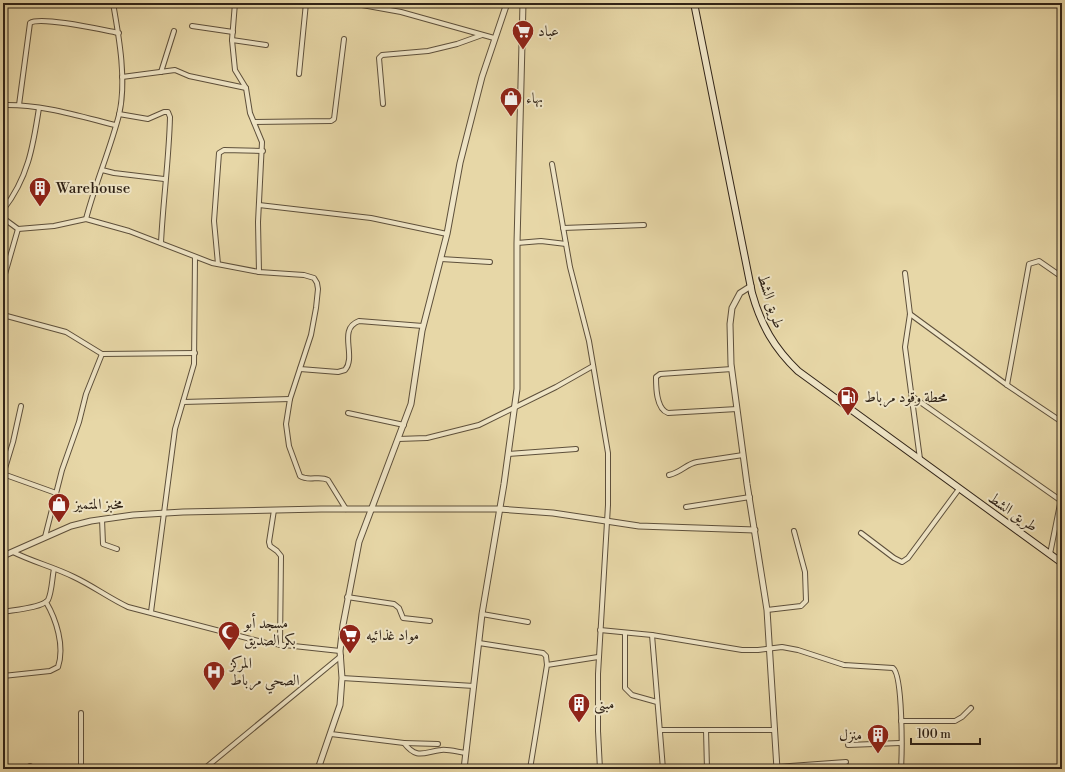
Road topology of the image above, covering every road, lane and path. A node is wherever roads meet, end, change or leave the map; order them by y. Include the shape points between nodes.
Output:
1 (113, 3) edge
2 (236, 3) edge
3 (306, 3) edge
4 (351, 3) edge
5 (507, 3) edge
6 (523, 3) edge
7 (694, 3) edge
8 (375, 5) edge
9 (192, 26) dead end
10 (174, 31) dead end
11 (233, 32) junction
12 (119, 33) junction
13 (482, 35) junction
14 (494, 38) junction
15 (344, 39) dead end
16 (232, 40) junction
17 (266, 45) dead end
18 (160, 72) junction
19 (299, 74) dead end
20 (122, 77) junction
21 (246, 88) junction
22 (383, 104) dead end
23 (3, 105) edge
24 (19, 105) junction
25 (39, 108) junction
26 (119, 114) junction
27 (254, 122) junction
28 (115, 125) junction
29 (263, 151) junction
30 (552, 164) dead end
31 (102, 170) junction
32 (164, 179) junction
33 (259, 205) junction
34 (3, 210) edge
35 (3, 218) edge
36 (86, 219) junction
37 (644, 225) dead end
38 (563, 228) junction
39 (18, 229) junction
40 (447, 234) junction
41 (161, 243) junction
42 (517, 244) junction
43 (566, 244) junction
44 (195, 257) junction
45 (441, 258) junction
46 (490, 262) dead end
47 (218, 264) junction
48 (259, 272) junction
49 (905, 273) dead end
50 (1062, 277) edge
51 (3, 281) edge
52 (751, 286) junction
53 (910, 314) junction
54 (3, 315) edge
55 (423, 326) junction
56 (195, 353) junction
57 (102, 354) junction
58 (593, 366) junction
59 (300, 369) junction
60 (732, 369) junction
61 (1007, 385) junction
62 (913, 397) junction
63 (290, 399) junction
64 (183, 402) junction
65 (21, 406) dead end
66 (515, 406) junction
67 (737, 409) junction
68 (348, 413) dead end
69 (1062, 422) edge
70 (404, 425) junction
71 (398, 439) junction
72 (576, 449) dead end
73 (508, 454) junction
74 (743, 456) junction
75 (920, 459) junction
76 (3, 474) edge
77 (669, 475) dead end
78 (959, 489) junction
79 (56, 493) junction
80 (1062, 494) edge
81 (750, 497) junction
82 (1060, 500) junction
83 (686, 507) dead end
84 (346, 508) junction
85 (371, 509) junction
86 (500, 509) junction
87 (274, 510) junction
88 (165, 513) junction
89 (102, 519) junction
90 (606, 521) junction
91 (756, 530) junction
92 (794, 531) dead end
93 (861, 534) dead end
94 (45, 537) junction
95 (117, 549) dead end
96 (13, 552) junction
97 (1050, 554) junction
98 (3, 556) edge
99 (1062, 562) edge
100 (54, 569) junction
101 (347, 597) junction
102 (46, 602) junction
103 (767, 610) junction
104 (3, 612) edge
105 (151, 612) junction
106 (482, 614) junction
107 (430, 621) dead end
108 (528, 622) dead end
109 (600, 630) junction
110 (625, 633) junction
111 (652, 635) junction
112 (479, 643) junction
113 (280, 645) junction
114 (770, 648) junction
115 (341, 654) junction
116 (598, 657) junction
117 (547, 665) junction
118 (3, 676) edge
119 (342, 678) junction
120 (474, 686) junction
121 (657, 702) junction
122 (971, 708) dead end
123 (81, 714) dead end
124 (901, 721) junction
125 (660, 730) junction
126 (706, 730) junction
127 (775, 730) junction
128 (331, 734) junction
129 (404, 743) junction
130 (900, 743) junction
131 (438, 744) dead end
132 (848, 745) dead end
133 (466, 753) junction
134 (846, 762) dead end
135 (464, 768) edge
136 (776, 768) edge
137 (81, 769) edge
138 (204, 769) edge
139 (318, 769) edge
140 (472, 769) edge
141 (530, 769) edge
142 (600, 769) edge
143 (662, 769) edge
144 (707, 769) edge
145 (901, 769) edge

1 - 12 street
2 - 11 street
3 - 19 street
4 - 8 street
5 - 14 street
6 - 42 street
7 - 52 main road, طريق الشط
8 - 13 street
9 - 11 street
10 - 18 street
11 - 16 street
12 - 20 street
12 - 24 street via 34,20 30,23
13 - 14 street
13 - 22 street via 428,50 382,55 380,58
14 - 40 street via 460,163
15 - 27 street via 334,119 331,122
16 - 17 street
16 - 21 street via 236,70
18 - 20 street
18 - 21 street via 175,70 189,76
20 - 26 street
21 - 27 street
23 - 24 street
24 - 25 street
25 - 28 street
25 - 34 street via 34,142 24,176
26 - 28 street
26 - 32 street via 148,119 168,112 168,155
27 - 29 street
28 - 31 street
29 - 33 street
29 - 47 street via 224,150 219,153 214,221
30 - 38 street
31 - 32 street
31 - 36 street
32 - 41 street
33 - 40 street via 371,218
33 - 48 street
35 - 39 street
36 - 39 street via 54,226
36 - 41 street
37 - 38 street
38 - 43 street
39 - 51 street
40 - 45 street
41 - 44 street
42 - 43 street via 542,240
42 - 66 street via 518,372
43 - 58 street
44 - 47 street
44 - 56 street
45 - 46 street
45 - 55 street
47 - 48 street
48 - 59 street via 304,275 314,278 317,283 311,335
49 - 53 street
50 - 61 street via 1039,261 1029,264
52 - 60 street via 740,293 732,308
52 - 75 main road, طريق الشط via 764,328 790,363
53 - 61 street
53 - 62 street via 905,347
54 - 57 street via 66,332
55 - 59 street via 359,321 350,327 348,334 349,362 345,370 338,372
55 - 70 street
56 - 57 street
56 - 64 street via 190,382
57 - 79 street via 86,394
58 - 66 street
58 - 90 street via 608,453
59 - 63 street
60 - 67 street
60 - 67 street via 666,373 658,374 655,378 660,406 664,412
61 - 69 street
62 - 75 street
62 - 82 street
63 - 64 street
63 - 84 street via 286,424 287,439 298,472 304,479 328,480
64 - 88 street via 175,429
65 - 76 street
66 - 71 street via 473,427 427,438
66 - 73 street
67 - 74 street
68 - 70 street
70 - 71 street
71 - 85 street
72 - 73 street
73 - 86 street
74 - 77 street via 697,462
74 - 81 street
75 - 78 main road, طريق الشط
76 - 79 street
78 - 93 street via 908,558 902,562
78 - 97 main road, طريق الشط
79 - 94 street
80 - 82 street
81 - 83 street
81 - 91 street
82 - 97 street
84 - 85 street
84 - 87 street
85 - 86 street
85 - 101 street via 359,542
86 - 90 street
86 - 106 street
87 - 88 street
87 - 113 street via 269,542 280,556
88 - 89 street
88 - 105 street
89 - 94 street via 71,526
89 - 95 street via 103,544
90 - 91 street via 677,528
90 - 109 street
91 - 103 street
92 - 103 street via 805,572 806,601 801,606
94 - 96 street
96 - 98 street
96 - 100 street
97 - 99 main road, طريق الشط
100 - 102 street
100 - 105 street via 85,582 110,599 128,607
101 - 107 street via 394,604 399,608 403,618
101 - 115 street
102 - 104 street
102 - 118 street via 53,614 57,631 60,654 58,667 50,671
103 - 114 street
105 - 113 street
106 - 108 street
106 - 112 street
109 - 110 street
109 - 116 street
110 - 111 street
110 - 121 street via 625,688 632,695
111 - 114 street via 740,650
111 - 121 street
112 - 117 street via 543,653
112 - 120 street
113 - 115 street
114 - 124 street via 791,648 844,665 892,668 897,675
114 - 127 street
115 - 119 street
115 - 138 street
116 - 117 street
116 - 142 street
117 - 141 street
119 - 120 street
119 - 128 street via 338,714
120 - 133 street
121 - 125 street
122 - 124 street via 962,718 955,721
123 - 137 street
124 - 130 street
125 - 126 street
125 - 143 street
126 - 127 street
126 - 144 street
127 - 136 street
128 - 129 street
128 - 139 street
129 - 131 street
129 - 133 street via 410,750 420,754 441,750
130 - 132 street
130 - 145 street
133 - 135 street
134 - 136 street
135 - 140 street

